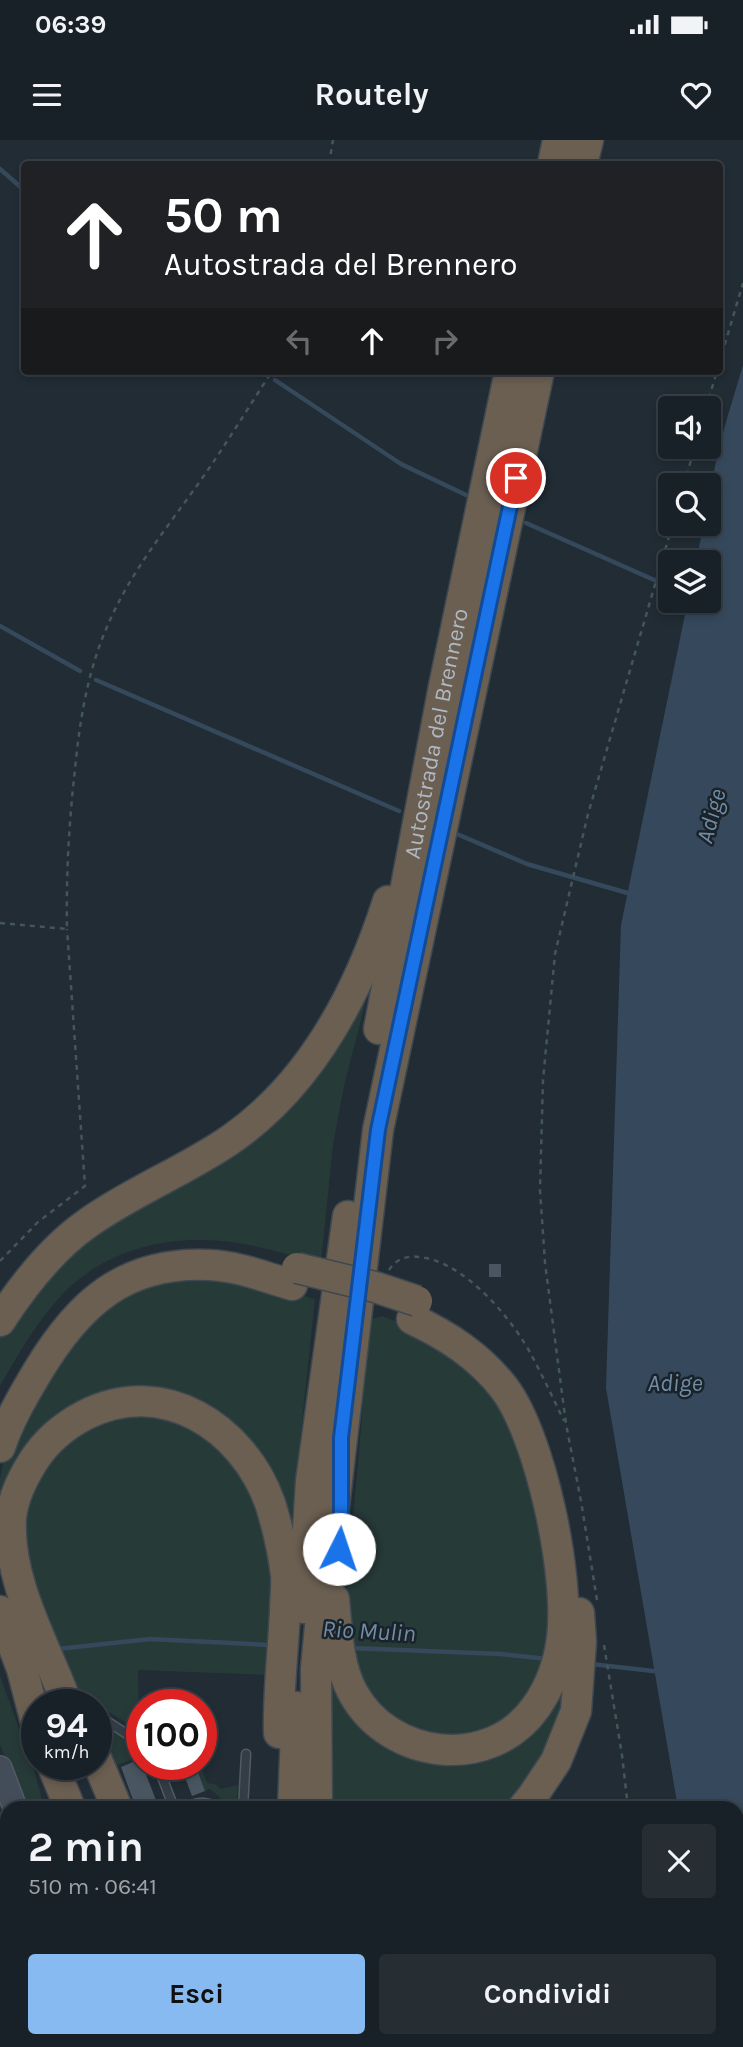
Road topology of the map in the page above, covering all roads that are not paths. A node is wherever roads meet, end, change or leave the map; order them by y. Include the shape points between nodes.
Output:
1 (558, 140) edge
2 (588, 140) edge
3 (553, 161) edge
4 (583, 161) edge
5 (509, 375) edge
6 (538, 375) edge
7 (427, 780) junction
8 (295, 1276) junction
9 (0, 1321) edge
10 (0, 1405) edge
11 (0, 1447) edge
12 (0, 1561) edge
13 (310, 1626) junction
14 (13, 1631) edge
15 (310, 1668) junction
16 (567, 1674) junction
17 (29, 1689) edge
18 (45, 1689) edge
19 (246, 1754) dead end
20 (0, 1768) edge
21 (59, 1780) edge
22 (105, 1780) edge
23 (164, 1780) edge
24 (12, 1801) edge
25 (67, 1801) edge
26 (114, 1801) edge
27 (171, 1801) edge
28 (243, 1801) edge
29 (282, 1801) edge
30 (294, 1801) edge
31 (317, 1801) edge
32 (529, 1801) edge

1 - 3 highway
2 - 4 highway
5 - 7 highway, Autostrada del Brennero
6 - 13 highway, Autostrada del Brennero via 378,1130 341,1438
7 - 9 highway via 378,930 342,1012 310,1062 278,1099 230,1140 75,1233 34,1273
7 - 13 highway, Autostrada del Brennero via 360,1129 311,1481
8 - 10 highway via 248,1254 216,1248 153,1252 122,1264 65,1304
8 - 11 highway via 211,1265 161,1268 118,1284 96,1298 56,1342 22,1398
8 - 16 highway, bridge via 375,1287 415,1310 463,1324 516,1373 536,1406 568,1522 588,1642
12 - 14 highway
13 - 14 highway via 286,1577 270,1502 244,1455 200,1416 151,1402 114,1404 70,1423 56,1433 26,1472 11,1515
13 - 15 highway, Autostrada del Brennero
14 - 17 highway via 6,1672
14 - 18 highway
15 - 16 highway via 348,1682 383,1729 413,1744 454,1750 495,1740 520,1724
15 - 29 highway via 279,1729
15 - 30 highway, Autostrada del Brennero
15 - 31 highway, Autostrada del Brennero
16 - 32 highway via 576,1711 555,1761
19 - 28 lane
20 - 24 main road
21 - 25 highway
22 - 26 highway
23 - 27 lane

